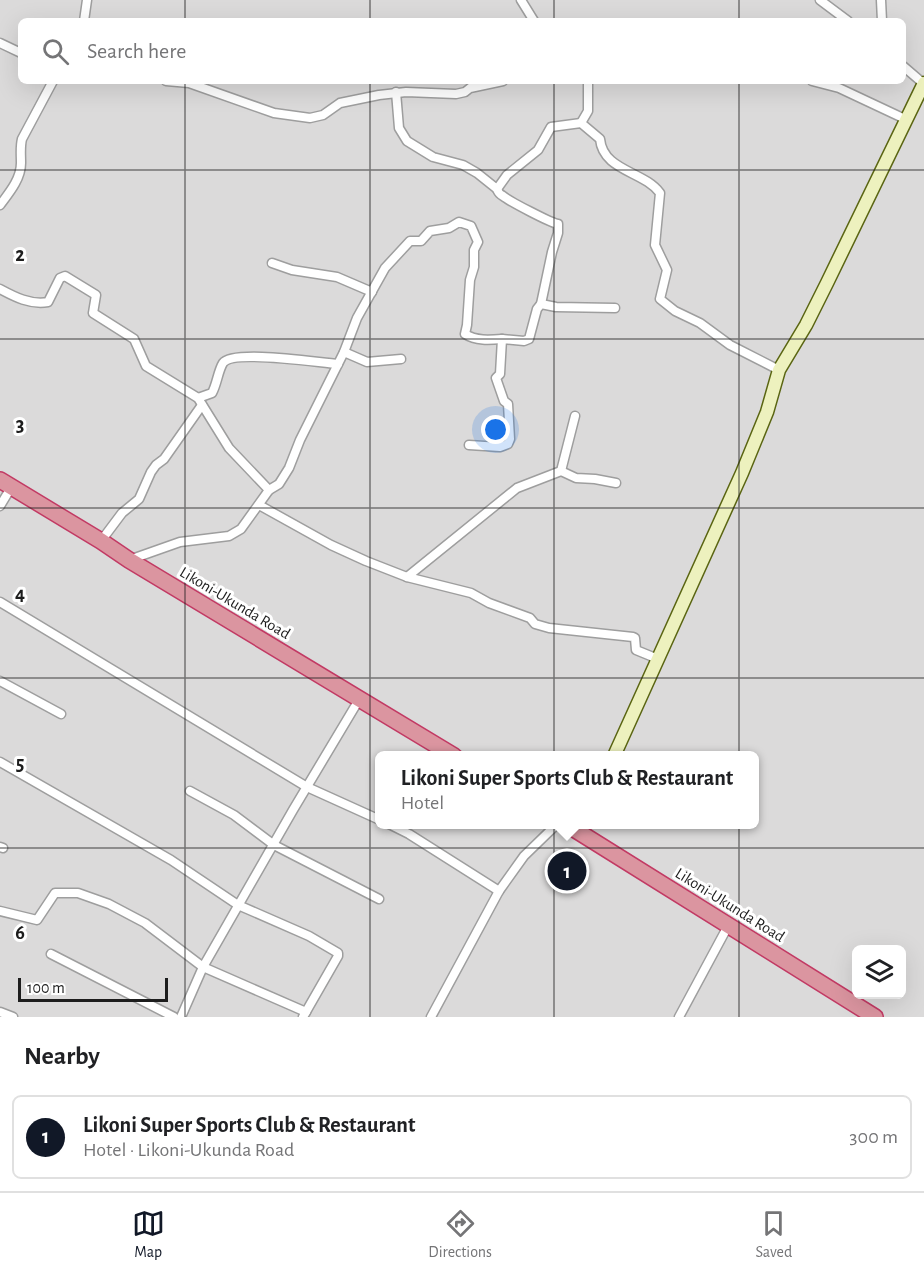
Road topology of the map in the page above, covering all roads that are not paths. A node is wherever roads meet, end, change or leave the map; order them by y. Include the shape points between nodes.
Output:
1 (87, 0) edge
2 (522, 0) edge
3 (820, 0) edge
4 (881, 0) edge
5 (84, 18) edge
6 (532, 18) edge
7 (844, 18) edge
8 (882, 18) edge
9 (0, 42) edge
10 (18, 51) edge
11 (906, 69) edge
12 (51, 84) edge
13 (192, 84) edge
14 (486, 84) edge
15 (588, 84) edge
16 (824, 84) edge
17 (924, 84) edge
18 (396, 92) junction
19 (905, 119) junction
20 (581, 123) junction
21 (497, 189) junction
22 (0, 205) edge
23 (272, 263) dead end
24 (1, 290) edge
25 (372, 292) junction
26 (0, 302) edge
27 (541, 304) junction
28 (615, 308) dead end
29 (502, 339) junction
30 (344, 352) junction
31 (401, 359) dead end
32 (338, 364) junction
33 (779, 370) junction
34 (200, 402) junction
35 (575, 416) dead end
36 (469, 445) dead end
37 (561, 471) junction
38 (6, 483) edge
39 (616, 483) dead end
40 (269, 490) junction
41 (259, 505) junction
42 (0, 506) edge
43 (101, 541) junction
44 (129, 560) junction
45 (407, 577) junction
46 (0, 602) edge
47 (658, 659) junction
48 (0, 681) edge
49 (360, 699) junction
50 (61, 714) dead end
51 (446, 751) edge
52 (616, 751) edge
53 (0, 762) edge
54 (307, 787) junction
55 (190, 791) dead end
56 (375, 818) edge
57 (398, 829) edge
58 (552, 829) edge
59 (583, 829) edge
60 (274, 845) junction
61 (499, 891) junction
62 (379, 899) dead end
63 (238, 905) junction
64 (0, 911) edge
65 (728, 926) junction
66 (51, 954) dead end
67 (203, 967) junction
68 (0, 1012) edge
69 (305, 1015) edge
70 (13, 1017) edge
71 (174, 1017) edge
72 (181, 1017) edge
73 (431, 1017) edge
74 (679, 1017) edge
75 (875, 1017) edge

1 - 5 street
2 - 6 street
3 - 7 street
4 - 8 street
9 - 10 street
11 - 17 street
12 - 22 street via 22,139 16,182
13 - 18 street via 273,113 310,118 323,115 340,103
14 - 18 street via 456,94
15 - 20 street via 588,111
16 - 19 street
17 - 19 street
18 - 21 street via 399,128 407,141 432,158 463,165
19 - 33 street via 806,325
20 - 21 street via 551,127 538,150 507,175
20 - 33 street via 600,139 614,164 660,193 655,244 668,270 660,299 730,345
21 - 27 street via 504,198 558,224
23 - 25 street via 337,277
24 - 26 street
24 - 34 street via 26,301 48,302 60,278 69,277 96,295 93,313 134,339 146,366
25 - 29 street via 386,268 410,241 423,240 431,230 466,223 474,230 478,242 465,334 470,338
25 - 30 street
27 - 28 street
27 - 29 street via 529,339
29 - 36 street via 500,374 496,378 508,404 510,439 500,447
30 - 31 street via 367,362
30 - 32 street
32 - 34 street via 264,356 228,359 212,393
32 - 40 street via 289,468 279,484
33 - 47 street via 742,473
34 - 40 street via 229,448
34 - 43 street via 164,459 151,472 139,500 122,513
35 - 37 street
37 - 39 street via 576,478
37 - 45 street via 517,488
38 - 42 street
38 - 43 highway, Likoni-Ukunda Road
40 - 41 street
41 - 44 street via 236,534 180,542
41 - 45 street via 331,545
43 - 44 highway, Likoni-Ukunda Road
44 - 49 highway, Likoni-Ukunda Road
45 - 47 street via 471,593 549,628 633,637 636,650
46 - 54 street
47 - 52 street
48 - 50 street
49 - 51 highway, Likoni-Ukunda Road
49 - 54 street
53 - 63 street via 171,860
54 - 56 street
54 - 60 street
55 - 60 street via 234,815
57 - 61 street
58 - 61 street via 524,856
59 - 65 highway, Likoni-Ukunda Road
60 - 62 street
60 - 63 street
61 - 73 street
63 - 67 street
63 - 69 street via 339,953
64 - 67 street via 37,920 53,894 78,893 145,923
65 - 74 street
65 - 75 highway, Likoni-Ukunda Road
66 - 71 street
67 - 69 street
67 - 72 street
68 - 70 street

